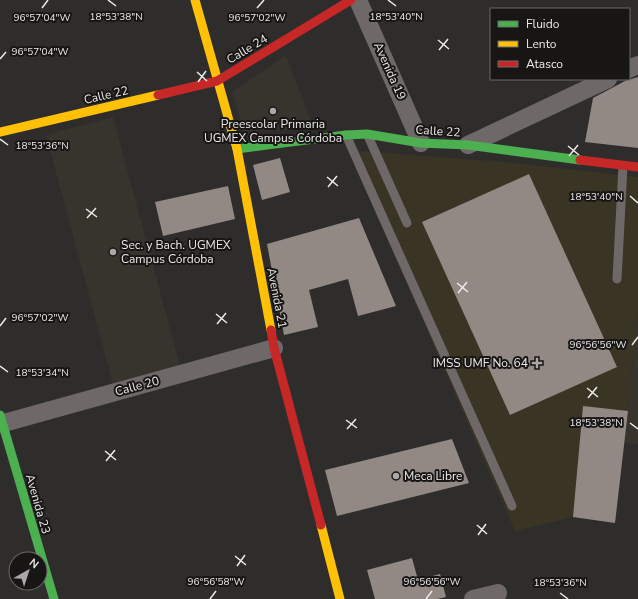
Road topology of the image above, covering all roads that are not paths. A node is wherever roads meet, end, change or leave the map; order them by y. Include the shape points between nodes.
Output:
1 (194, 0) edge
2 (351, 0) edge
3 (358, 0) edge
4 (606, 80) edge
5 (217, 81) junction
6 (0, 132) edge
7 (346, 134) junction
8 (367, 134) junction
9 (421, 143) junction
10 (468, 145) junction
11 (236, 149) junction
12 (623, 166) junction
13 (638, 167) edge
14 (407, 223) dead end
15 (617, 279) dead end
16 (274, 348) junction
17 (1, 420) edge
18 (512, 506) dead end
19 (498, 593) dead end
20 (54, 599) edge
21 (340, 599) edge
22 (474, 599) edge

1 - 5 street, Avenida 21
2 - 5 street, Calle 24
3 - 9 street, Avenida 19
4 - 10 street
5 - 6 street, Calle 22
5 - 11 street, Avenida 21
7 - 8 street, Calle 22
7 - 11 street, Calle 22
7 - 18 lane
8 - 9 street, Calle 22
8 - 14 lane
9 - 10 street, Calle 22
10 - 12 street, Calle 22
11 - 16 street, Avenida 21
12 - 13 street, Calle 22
12 - 15 lane
16 - 17 street, Calle 20
16 - 21 street, Avenida 21
17 - 20 street, Avenida 23
19 - 22 street

